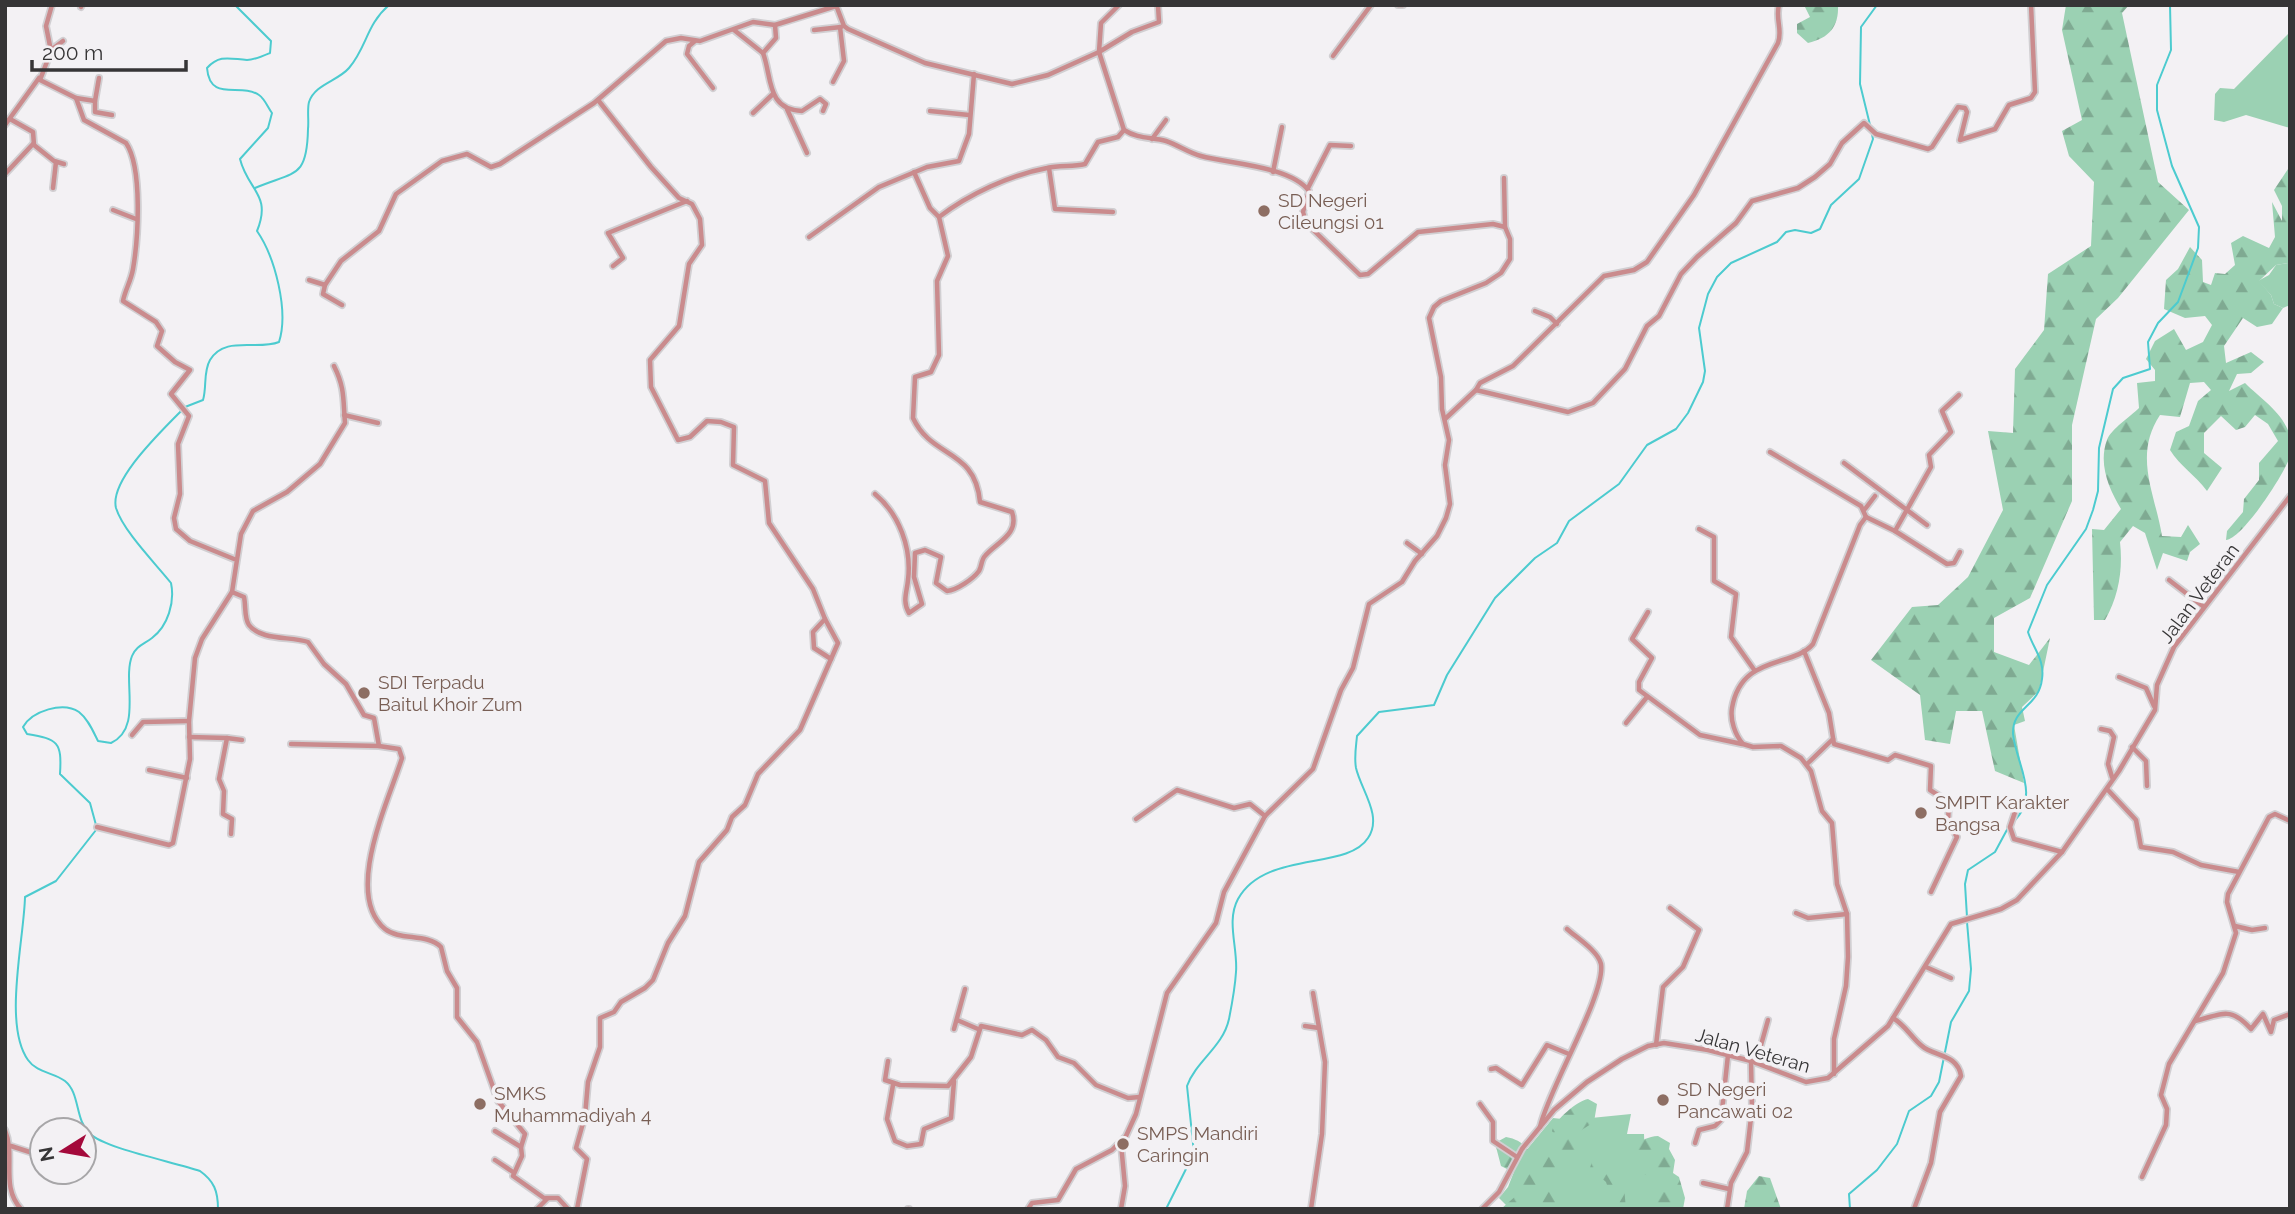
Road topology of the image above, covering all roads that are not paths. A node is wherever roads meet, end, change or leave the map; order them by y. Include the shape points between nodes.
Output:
1 (52, 5) edge
2 (1110, 5) edge
3 (1119, 5) edge
4 (1158, 5) edge
5 (1371, 5) edge
6 (1779, 5) edge
7 (2031, 5) edge
8 (836, 6) edge
9 (1104, 16) junction
10 (775, 25) junction
11 (842, 27) junction
12 (734, 30) junction
13 (814, 30) dead end
14 (696, 40) junction
15 (63, 41) dead end
16 (51, 51) junction
17 (1099, 52) junction
18 (762, 53) junction
19 (1333, 56) dead end
20 (974, 74) junction
21 (39, 78) junction
22 (99, 78) dead end
23 (833, 82) dead end
24 (713, 89) dead end
25 (774, 94) junction
26 (76, 98) junction
27 (598, 100) junction
28 (95, 101) junction
29 (787, 108) junction
30 (823, 111) dead end
31 (930, 111) dead end
32 (752, 113) dead end
33 (112, 115) dead end
34 (970, 115) junction
35 (10, 119) junction
36 (1166, 120) dead end
37 (5, 125) edge
38 (1282, 127) dead end
39 (1124, 130) junction
40 (1152, 139) junction
41 (33, 144) junction
42 (1351, 146) dead end
43 (807, 153) dead end
44 (56, 162) junction
45 (64, 164) dead end
46 (1049, 168) junction
47 (914, 172) junction
48 (1273, 172) junction
49 (5, 174) edge
50 (1504, 178) dead end
51 (52, 188) dead end
52 (1308, 188) junction
53 (687, 201) junction
54 (113, 210) dead end
55 (1112, 212) dead end
56 (939, 217) junction
57 (136, 219) junction
58 (1505, 227) junction
59 (809, 237) dead end
60 (613, 266) dead end
61 (309, 280) dead end
62 (325, 285) junction
63 (342, 305) dead end
64 (1535, 311) dead end
65 (1557, 324) junction
66 (334, 366) dead end
67 (1476, 390) junction
68 (1959, 395) dead end
69 (344, 415) junction
70 (1446, 419) junction
71 (378, 423) dead end
72 (1770, 452) dead end
73 (1844, 463) dead end
74 (875, 494) dead end
75 (1875, 496) dead end
76 (2290, 496) edge
77 (1865, 509) junction
78 (1907, 510) junction
79 (1866, 517) junction
80 (1927, 525) dead end
81 (1699, 529) dead end
82 (1895, 531) junction
83 (1407, 543) dead end
84 (1960, 552) dead end
85 (1422, 554) junction
86 (234, 559) junction
87 (2169, 580) dead end
88 (232, 592) junction
89 (2204, 607) junction
90 (1648, 612) dead end
91 (825, 620) junction
92 (1804, 652) junction
93 (831, 659) junction
94 (1755, 671) junction
95 (2119, 677) dead end
96 (1647, 697) junction
97 (2155, 710) junction
98 (189, 720) junction
99 (1626, 723) dead end
100 (2101, 729) dead end
101 (132, 735) dead end
102 (189, 737) junction
103 (227, 738) junction
104 (1833, 739) junction
105 (242, 740) dead end
106 (292, 744) dead end
107 (1743, 744) junction
108 (379, 746) junction
109 (2132, 747) junction
110 (1807, 764) junction
111 (149, 770) dead end
112 (187, 778) junction
113 (2112, 778) junction
114 (2147, 786) dead end
115 (2107, 789) junction
116 (2015, 812) dead end
117 (1265, 816) junction
118 (1136, 819) dead end
119 (2290, 821) edge
120 (97, 827) dead end
121 (231, 834) dead end
122 (2062, 852) junction
123 (2239, 872) junction
124 (1931, 892) dead end
125 (1670, 908) dead end
126 (1796, 914) dead end
127 (1847, 914) junction
128 (2235, 926) junction
129 (2265, 928) dead end
130 (1567, 929) dead end
131 (1926, 967) junction
132 (1951, 978) dead end
133 (965, 989) dead end
134 (1313, 993) dead end
135 (2290, 1014) edge
136 (1893, 1018) junction
137 (957, 1020) junction
138 (1768, 1020) dead end
139 (2194, 1021) junction
140 (1304, 1026) dead end
141 (978, 1028) junction
142 (1319, 1028) junction
143 (954, 1030) dead end
144 (1656, 1045) junction
145 (1569, 1054) junction
146 (1728, 1055) junction
147 (888, 1061) dead end
148 (1753, 1062) junction
149 (1491, 1069) dead end
150 (1834, 1074) junction
151 (954, 1081) junction
152 (893, 1084) junction
153 (1140, 1097) junction
154 (1480, 1104) dead end
155 (1539, 1128) junction
156 (5, 1130) edge
157 (495, 1131) dead end
158 (1695, 1143) dead end
159 (1121, 1144) junction
160 (11, 1146) junction
161 (521, 1147) junction
162 (28, 1151) edge
163 (1517, 1157) junction
164 (495, 1160) dead end
165 (513, 1172) junction
166 (2142, 1177) dead end
167 (1703, 1183) dead end
168 (1729, 1189) junction
169 (547, 1199) junction
170 (22, 1209) edge
171 (537, 1209) edge
172 (568, 1209) edge
173 (577, 1209) edge
174 (1028, 1209) edge
175 (1121, 1209) edge
176 (1311, 1209) edge
177 (1482, 1209) edge
178 (1727, 1209) edge
179 (1914, 1209) edge

1 - 16 street via 46,26
2 - 9 street
3 - 9 street
4 - 17 street via 1158,22
5 - 19 street
6 - 65 street via 1778,43 1699,187 1661,243 1641,267 1604,276
7 - 67 street via 2035,92 2009,105 1995,129 1960,140 1967,112 1958,107 1928,149 1876,134 1864,123 1842,142 1830,164 1815,177 1798,188 1752,201 1736,223 1697,257 1681,274 1659,316 1647,326 1625,369 1593,403 1568,411
8 - 10 street
8 - 11 street
9 - 17 street
10 - 12 street via 757,22
10 - 18 street via 776,38
11 - 13 street
11 - 20 street via 925,63
11 - 23 street via 844,61
12 - 14 street
12 - 18 street
14 - 24 street via 687,54
14 - 27 street via 681,37 657,46
15 - 16 street
16 - 21 street
17 - 20 street via 1012,84
17 - 39 street
18 - 25 street
20 - 34 street
21 - 26 street
21 - 35 street
22 - 28 street
25 - 29 street
25 - 32 street
26 - 28 street
26 - 57 street via 83,120 128,146 135,175
27 - 53 street via 651,167
27 - 62 street via 494,167 467,154 442,161 396,194 379,232 341,261
28 - 33 street via 94,112
29 - 30 street via 802,111 820,99 826,104
29 - 43 street
31 - 34 street
34 - 47 street via 959,161
35 - 37 street
35 - 41 street via 33,132
36 - 40 street
38 - 48 street
39 - 40 street
39 - 46 street via 1118,137 1098,142 1085,164
40 - 48 street
41 - 44 street
41 - 49 street
42 - 52 street via 1330,145
44 - 45 street
44 - 51 street
46 - 55 street via 1055,209
46 - 56 street via 980,192
47 - 56 street
47 - 59 street via 875,190
48 - 52 street
50 - 58 street
52 - 58 street via 1304,220 1360,275 1418,232 1493,224
53 - 60 street via 608,233 624,258
53 - 91 street via 699,214 702,245 689,264 677,331 650,360 651,387 678,440 690,437 707,421 734,427 734,467 763,478 769,523 813,589
54 - 57 street
56 - 74 street via 948,256 937,287 939,355 931,372 915,377 913,418 934,443 969,466 980,488 980,502 1012,512 1013,523 1002,543 984,557 977,573 953,590 941,590 936,583 942,561 939,554 925,550 915,554 914,576 922,604 909,612 902,533 896,516
57 - 86 street via 133,267 123,301 156,322 162,331 157,346 190,368 171,394 188,412 177,454 180,494 176,529 190,541
58 - 70 street via 1510,259 1501,273 1441,301 1431,313
61 - 62 street
62 - 63 street via 323,294
64 - 65 street
65 - 67 street via 1513,366 1480,383
66 - 69 street via 345,389
67 - 70 street
68 - 78 street via 1942,411 1951,432 1929,455 1931,467
69 - 71 street
69 - 86 street via 345,423 320,464 287,492 253,511
70 - 85 street via 1448,511 1440,532
72 - 77 street
73 - 78 street
75 - 77 street
76 - 89 street, Jalan Veteran
77 - 79 street
78 - 80 street
78 - 82 street
79 - 82 street
79 - 92 street via 1816,639
81 - 94 street via 1714,537 1713,577 1736,594 1731,637
82 - 84 street via 1947,564 1954,563
83 - 85 street
85 - 117 street via 1396,587 1369,604 1353,668 1313,769
86 - 88 street
87 - 89 street
88 - 98 street via 199,646
88 - 108 street via 244,597 252,627 267,635 308,642 346,684 364,715 376,720
89 - 97 street, Jalan Veteran via 2164,663
90 - 96 street via 1632,639 1652,659 1638,686
91 - 93 street via 839,645
91 - 93 street via 813,632 812,642 819,654
92 - 94 street
92 - 104 street via 1826,706
93 - 173 street via 800,730 758,774 746,805 699,862 685,916 653,980 600,1018 600,1046 576,1148 587,1159
94 - 107 street via 1737,694 1731,711
95 - 97 street via 2146,688
96 - 99 street
96 - 107 street via 1704,738
97 - 109 street, Jalan Veteran
98 - 101 street via 143,722
98 - 102 street
100 - 113 street via 2115,737 2108,764
102 - 103 street
102 - 112 street
103 - 105 street
103 - 121 street via 219,779 224,791 223,814 232,820
104 - 110 street
104 - 124 street via 1837,746 1872,756 1888,760 1895,755 1931,766 1930,790 1949,802 1948,822 1957,837
106 - 108 street
107 - 110 street via 1785,747
108 - 161 street via 399,749 402,758 374,843 366,898 386,930 441,947 457,988 457,1017 477,1042 490,1084 526,1134
109 - 113 street, Jalan Veteran
109 - 114 street via 2146,761
110 - 127 street via 1822,811 1832,823 1837,884
111 - 112 street
112 - 120 street via 172,844
113 - 115 street, Jalan Veteran
115 - 122 street, Jalan Veteran
115 - 123 street via 2136,820 2141,847
116 - 122 street via 2010,827 2014,839
117 - 118 street via 1250,804 1234,808 1177,790
117 - 153 street via 1224,891 1216,923 1167,993
119 - 123 street via 2271,815
122 - 131 street, Jalan Veteran via 2017,900 1951,924
123 - 128 street via 2227,898
125 - 144 street via 1699,930 1683,967 1663,987
126 - 127 street via 1808,918
127 - 150 street via 1846,986 1836,1022
128 - 129 street
128 - 139 street via 2223,973
130 - 145 street via 1601,966
131 - 132 street
131 - 136 street, Jalan Veteran
133 - 137 street
134 - 142 street
135 - 139 street via 2274,1020 2271,1032 2263,1014 2251,1028 2244,1018 2231,1014
136 - 150 street, Jalan Veteran
136 - 179 street via 1924,1049 1937,1052 1957,1067 1961,1076 1940,1112 1931,1163
137 - 141 street
137 - 143 street
138 - 148 street
139 - 166 street via 2169,1064 2161,1095 2167,1109 2166,1125
140 - 142 street
141 - 151 street via 971,1057
141 - 153 street via 1022,1035 1034,1030 1058,1057 1074,1063 1096,1085 1128,1098
142 - 176 street via 1325,1062 1323,1115
144 - 146 street, Jalan Veteran via 1678,1044
144 - 155 street, Jalan Veteran via 1622,1059 1587,1082
145 - 149 street via 1547,1045 1522,1086
145 - 155 street
146 - 148 street, Jalan Veteran
146 - 158 street via 1721,1120 1699,1130
147 - 152 street via 884,1077
148 - 150 street, Jalan Veteran via 1805,1082
148 - 168 street via 1747,1152
151 - 152 street via 944,1087
151 - 152 street via 951,1118 924,1129 921,1144 907,1146 895,1141 888,1123
153 - 159 street
154 - 163 street via 1493,1122 1493,1141
155 - 163 street, Jalan Veteran
156 - 160 street
157 - 161 street
159 - 174 street via 1076,1169 1058,1200 1032,1203
159 - 175 street via 1125,1186
160 - 162 street
160 - 170 street via 9,1191
161 - 165 street via 521,1159
163 - 177 street, Jalan Veteran via 1499,1192
164 - 165 street
165 - 169 street via 518,1182
167 - 168 street
168 - 178 street
169 - 171 street
169 - 172 street via 558,1198

